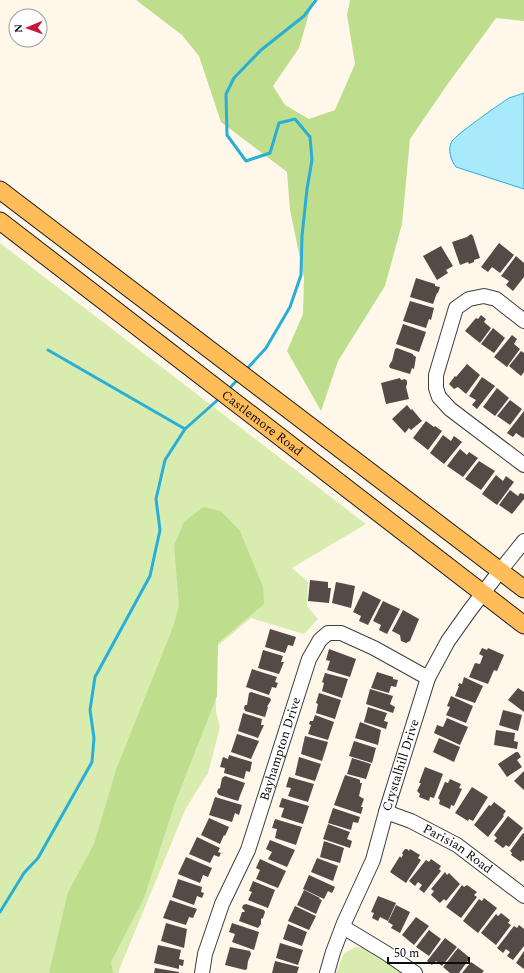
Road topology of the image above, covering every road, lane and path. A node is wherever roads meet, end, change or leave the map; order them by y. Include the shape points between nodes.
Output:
1 (0, 190) edge
2 (0, 222) edge
3 (524, 321) edge
4 (524, 465) edge
5 (524, 541) edge
6 (500, 570) junction
7 (524, 589) edge
8 (482, 593) junction
9 (524, 624) edge
10 (428, 678) junction
11 (386, 812) junction
12 (524, 896) edge
13 (343, 927) junction
14 (202, 973) edge
15 (327, 973) edge
16 (415, 973) edge

1 - 6 main road, Castlemore Road
2 - 8 main road, Castlemore Road
3 - 4 street via 496,299 484,296 469,298 456,308 436,375 439,397
5 - 6 street, Crystalhill Drive
6 - 7 main road, Castlemore Road
6 - 8 street, Crystalhill Drive
8 - 9 main road, Castlemore Road
8 - 10 street, Crystalhill Drive via 448,641
10 - 11 street, Crystalhill Drive
10 - 14 street, Bayhampton Drive via 341,633 328,633 320,640 309,659 248,850 222,904 205,954
11 - 12 street, Parisian Road via 411,821 457,845
11 - 13 street, Crystalhill Drive via 373,860
13 - 15 street, Crystalhill Drive
13 - 16 street

